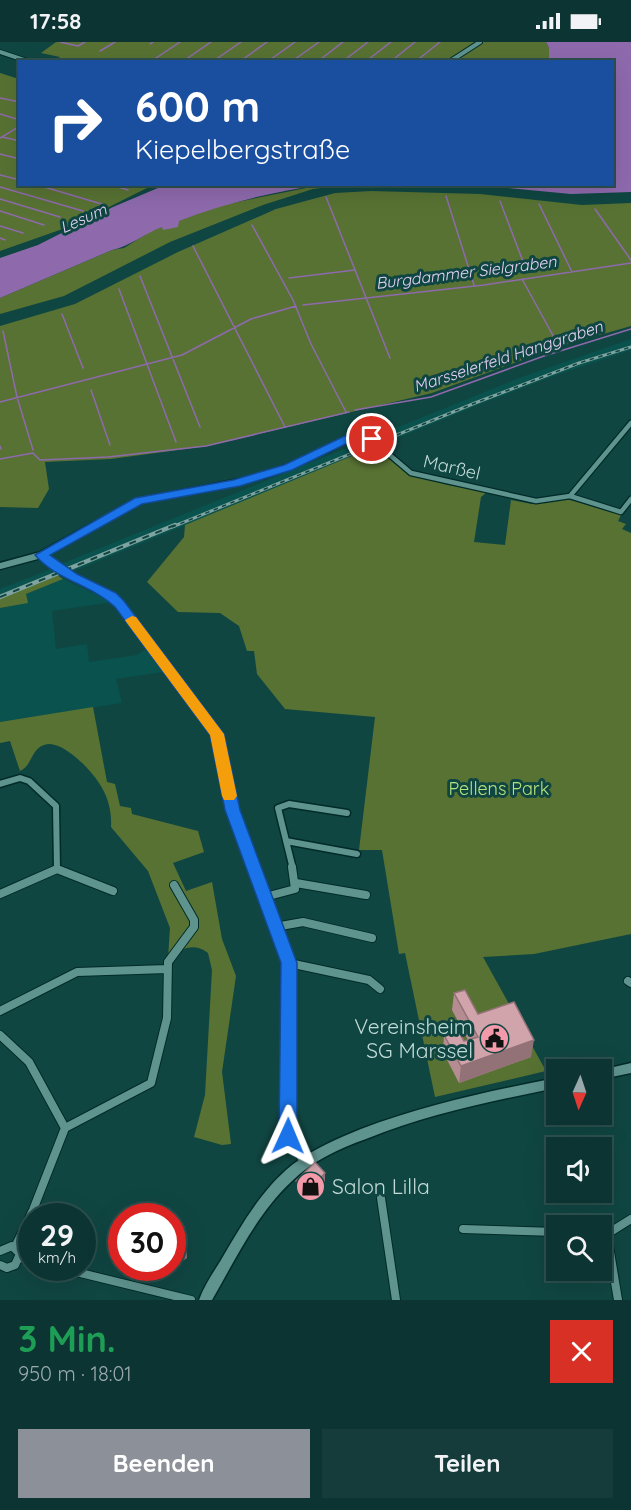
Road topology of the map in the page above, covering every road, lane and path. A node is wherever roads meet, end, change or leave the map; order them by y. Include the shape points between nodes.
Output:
1 (480, 42) edge
2 (0, 52) edge
3 (24, 60) edge
4 (453, 60) edge
5 (631, 423) edge
6 (623, 432) junction
7 (631, 435) edge
8 (570, 496) junction
9 (631, 499) edge
10 (41, 555) junction
11 (0, 566) edge
12 (0, 784) edge
13 (347, 813) dead end
14 (286, 841) junction
15 (357, 854) dead end
16 (57, 869) junction
17 (296, 883) junction
18 (174, 885) dead end
19 (113, 891) dead end
20 (0, 894) edge
21 (366, 895) dead end
22 (265, 897) junction
23 (275, 927) junction
24 (372, 938) dead end
25 (289, 963) junction
26 (167, 969) junction
27 (380, 988) dead end
28 (0, 1011) edge
29 (0, 1035) edge
30 (631, 1068) edge
31 (612, 1072) edge
32 (546, 1085) edge
33 (65, 1128) junction
34 (304, 1162) junction
35 (381, 1198) dead end
36 (631, 1219) edge
37 (463, 1229) dead end
38 (612, 1230) edge
39 (546, 1232) edge
40 (15, 1247) junction
41 (18, 1249) edge
42 (0, 1251) edge
43 (18, 1260) edge
44 (0, 1265) edge
45 (612, 1272) edge
46 (96, 1277) edge
47 (191, 1300) edge
48 (205, 1300) edge
49 (396, 1300) edge
50 (618, 1300) edge

1 - 4 street
2 - 3 street
5 - 6 street
6 - 7 street
6 - 8 street
8 - 9 street via 621,512
8 - 10 street, Marßel via 536,501 411,473 365,434 264,476 139,501
10 - 11 street
10 - 22 street via 119,604 216,734 232,810
12 - 16 street via 20,778 29,781 56,806
13 - 14 street via 290,804 278,808
14 - 15 street
14 - 17 street
16 - 19 street
16 - 20 street
17 - 21 street
17 - 22 street via 289,892
18 - 26 street via 194,926 174,950
22 - 23 street
23 - 24 street via 303,922
23 - 25 street
25 - 27 street via 369,980
25 - 34 street via 288,1136
26 - 28 street via 77,972
26 - 33 street via 167,1017 152,1083
29 - 33 street via 29,1062
30 - 31 street
32 - 34 street via 460,1102 408,1118
33 - 40 street
34 - 48 street via 262,1208
35 - 49 street
36 - 38 street
37 - 39 street
40 - 41 street
40 - 42 street
43 - 44 street via 11,1267
45 - 50 street
46 - 47 street

